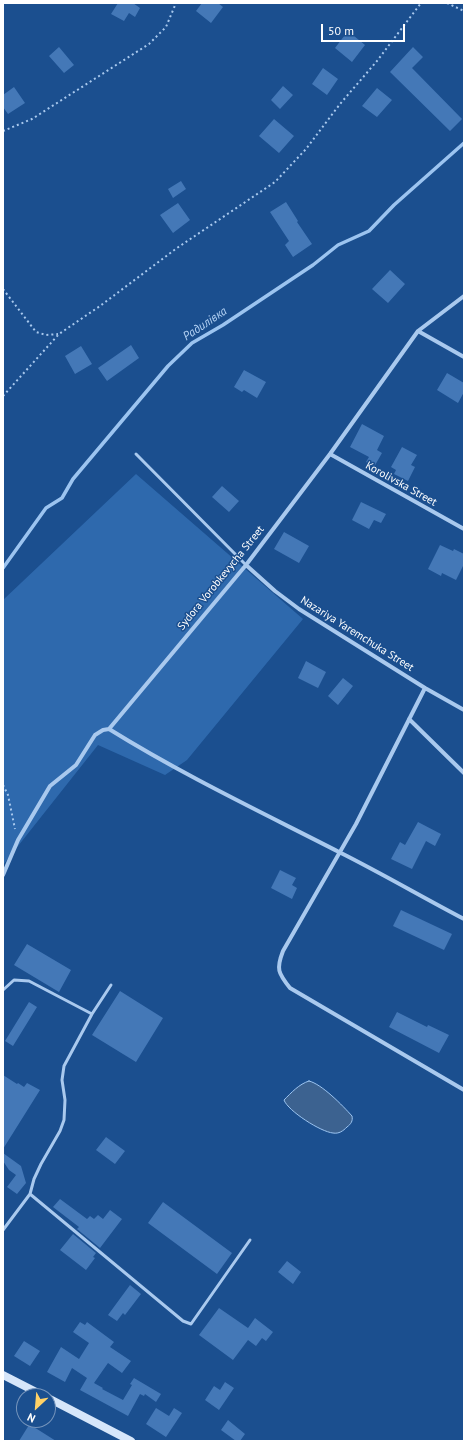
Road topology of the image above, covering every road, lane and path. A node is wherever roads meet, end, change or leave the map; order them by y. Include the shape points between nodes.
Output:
1 (176, 3) edge
2 (421, 3) edge
3 (447, 3) edge
4 (464, 11) edge
5 (3, 131) edge
6 (3, 289) edge
7 (464, 296) edge
8 (418, 331) junction
9 (59, 334) junction
10 (464, 357) edge
11 (3, 396) edge
12 (136, 454) dead end
13 (330, 454) junction
14 (464, 529) edge
15 (246, 565) junction
16 (425, 688) junction
17 (464, 710) edge
18 (409, 720) junction
19 (109, 729) junction
20 (464, 773) edge
21 (3, 785) edge
22 (18, 840) junction
23 (340, 852) junction
24 (3, 875) edge
25 (464, 919) edge
26 (110, 984) dead end
27 (3, 990) edge
28 (92, 1014) junction
29 (464, 1090) edge
30 (30, 1194) junction
31 (3, 1230) edge
32 (250, 1240) dead end
33 (3, 1375) edge
34 (28, 1388) edge
35 (56, 1402) edge
36 (131, 1441) edge

1 - 5 path via 166,27 149,44 32,119
2 - 9 path via 306,149 275,182 177,248
3 - 4 path
6 - 9 path via 36,332 46,335
7 - 8 street, Sydora Vorobkevycha Street
8 - 10 street
8 - 13 street, Sydora Vorobkevycha Street
9 - 11 path
12 - 15 lane
13 - 14 street, Korolivska Street
13 - 15 street, Sydora Vorobkevycha Street
15 - 16 street, Nazariya Yaremchuka Street via 299,609
15 - 19 street, Sydora Vorobkevycha Street
16 - 17 street, Nazariya Yaremchuka Street
16 - 18 street
18 - 20 street
18 - 23 street
19 - 22 street, Sydora Vorobkevycha Street via 95,735 76,765 50,786
19 - 23 street via 152,756 227,796
21 - 22 path via 8,795
22 - 24 street, Sydora Vorobkevycha Street
23 - 25 street
23 - 29 street via 283,951 278,963 280,976 290,988
26 - 28 lane
27 - 28 lane via 14,980 29,981
28 - 30 lane via 64,1066 64,1120 34,1179
30 - 31 lane
30 - 32 lane via 184,1321 191,1324
33 - 34 main road
35 - 36 main road

